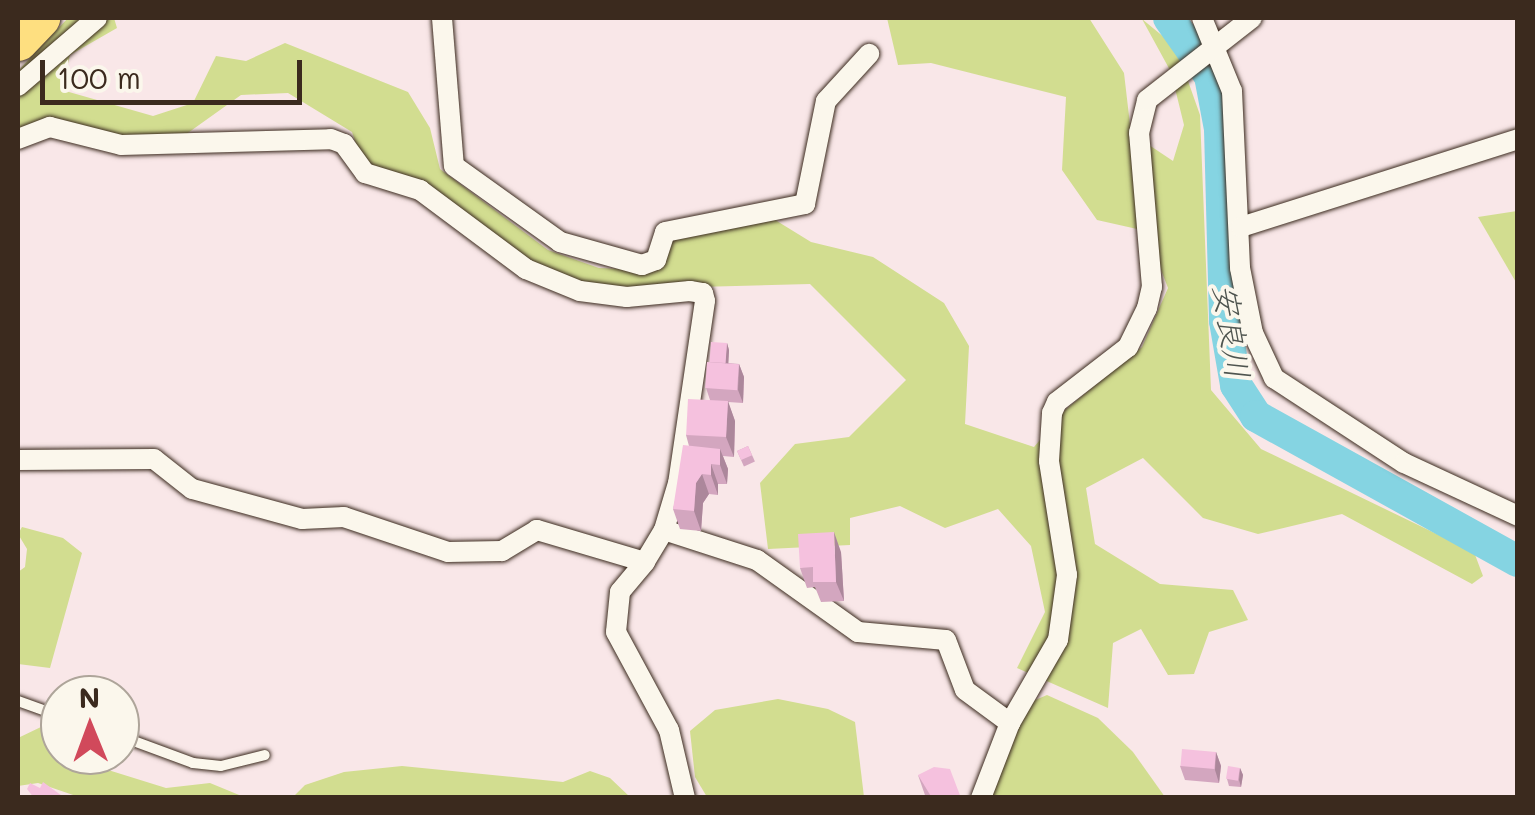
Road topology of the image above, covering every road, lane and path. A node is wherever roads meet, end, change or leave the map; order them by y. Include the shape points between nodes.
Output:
1 (40, 18) edge
2 (97, 18) edge
3 (442, 18) edge
4 (1202, 18) edge
5 (1252, 18) edge
6 (18, 42) edge
7 (1215, 44) junction
8 (869, 54) dead end
9 (18, 86) edge
10 (18, 140) edge
11 (1518, 140) edge
12 (1241, 227) junction
13 (18, 460) edge
14 (1518, 516) edge
15 (664, 530) junction
16 (645, 562) junction
17 (1010, 723) junction
18 (140, 743) edge
19 (266, 756) dead end
20 (685, 798) edge
21 (981, 798) edge

1 - 6 highway
2 - 9 street
3 - 8 street via 454,166 560,242 642,265 656,260 665,232 805,204 826,101
4 - 7 street
5 - 7 street
7 - 12 street via 1232,90
7 - 17 street via 1147,100 1139,133 1152,287 1147,308 1128,347 1057,402 1052,413 1048,450 1062,524 1064,602 1058,640
10 - 15 street via 50,128 121,145 331,138 344,144 365,174 420,190 473,234 580,291 626,297 703,293 678,483
11 - 12 street
12 - 14 street via 1247,313 1274,378 1404,463
13 - 16 street via 154,459 192,489 302,519 344,517 448,552 502,551 537,530
15 - 16 street
15 - 17 street via 757,560 858,632 946,640 964,690
16 - 20 street via 620,592 616,632 669,730
17 - 21 street
18 - 19 lane via 207,765

